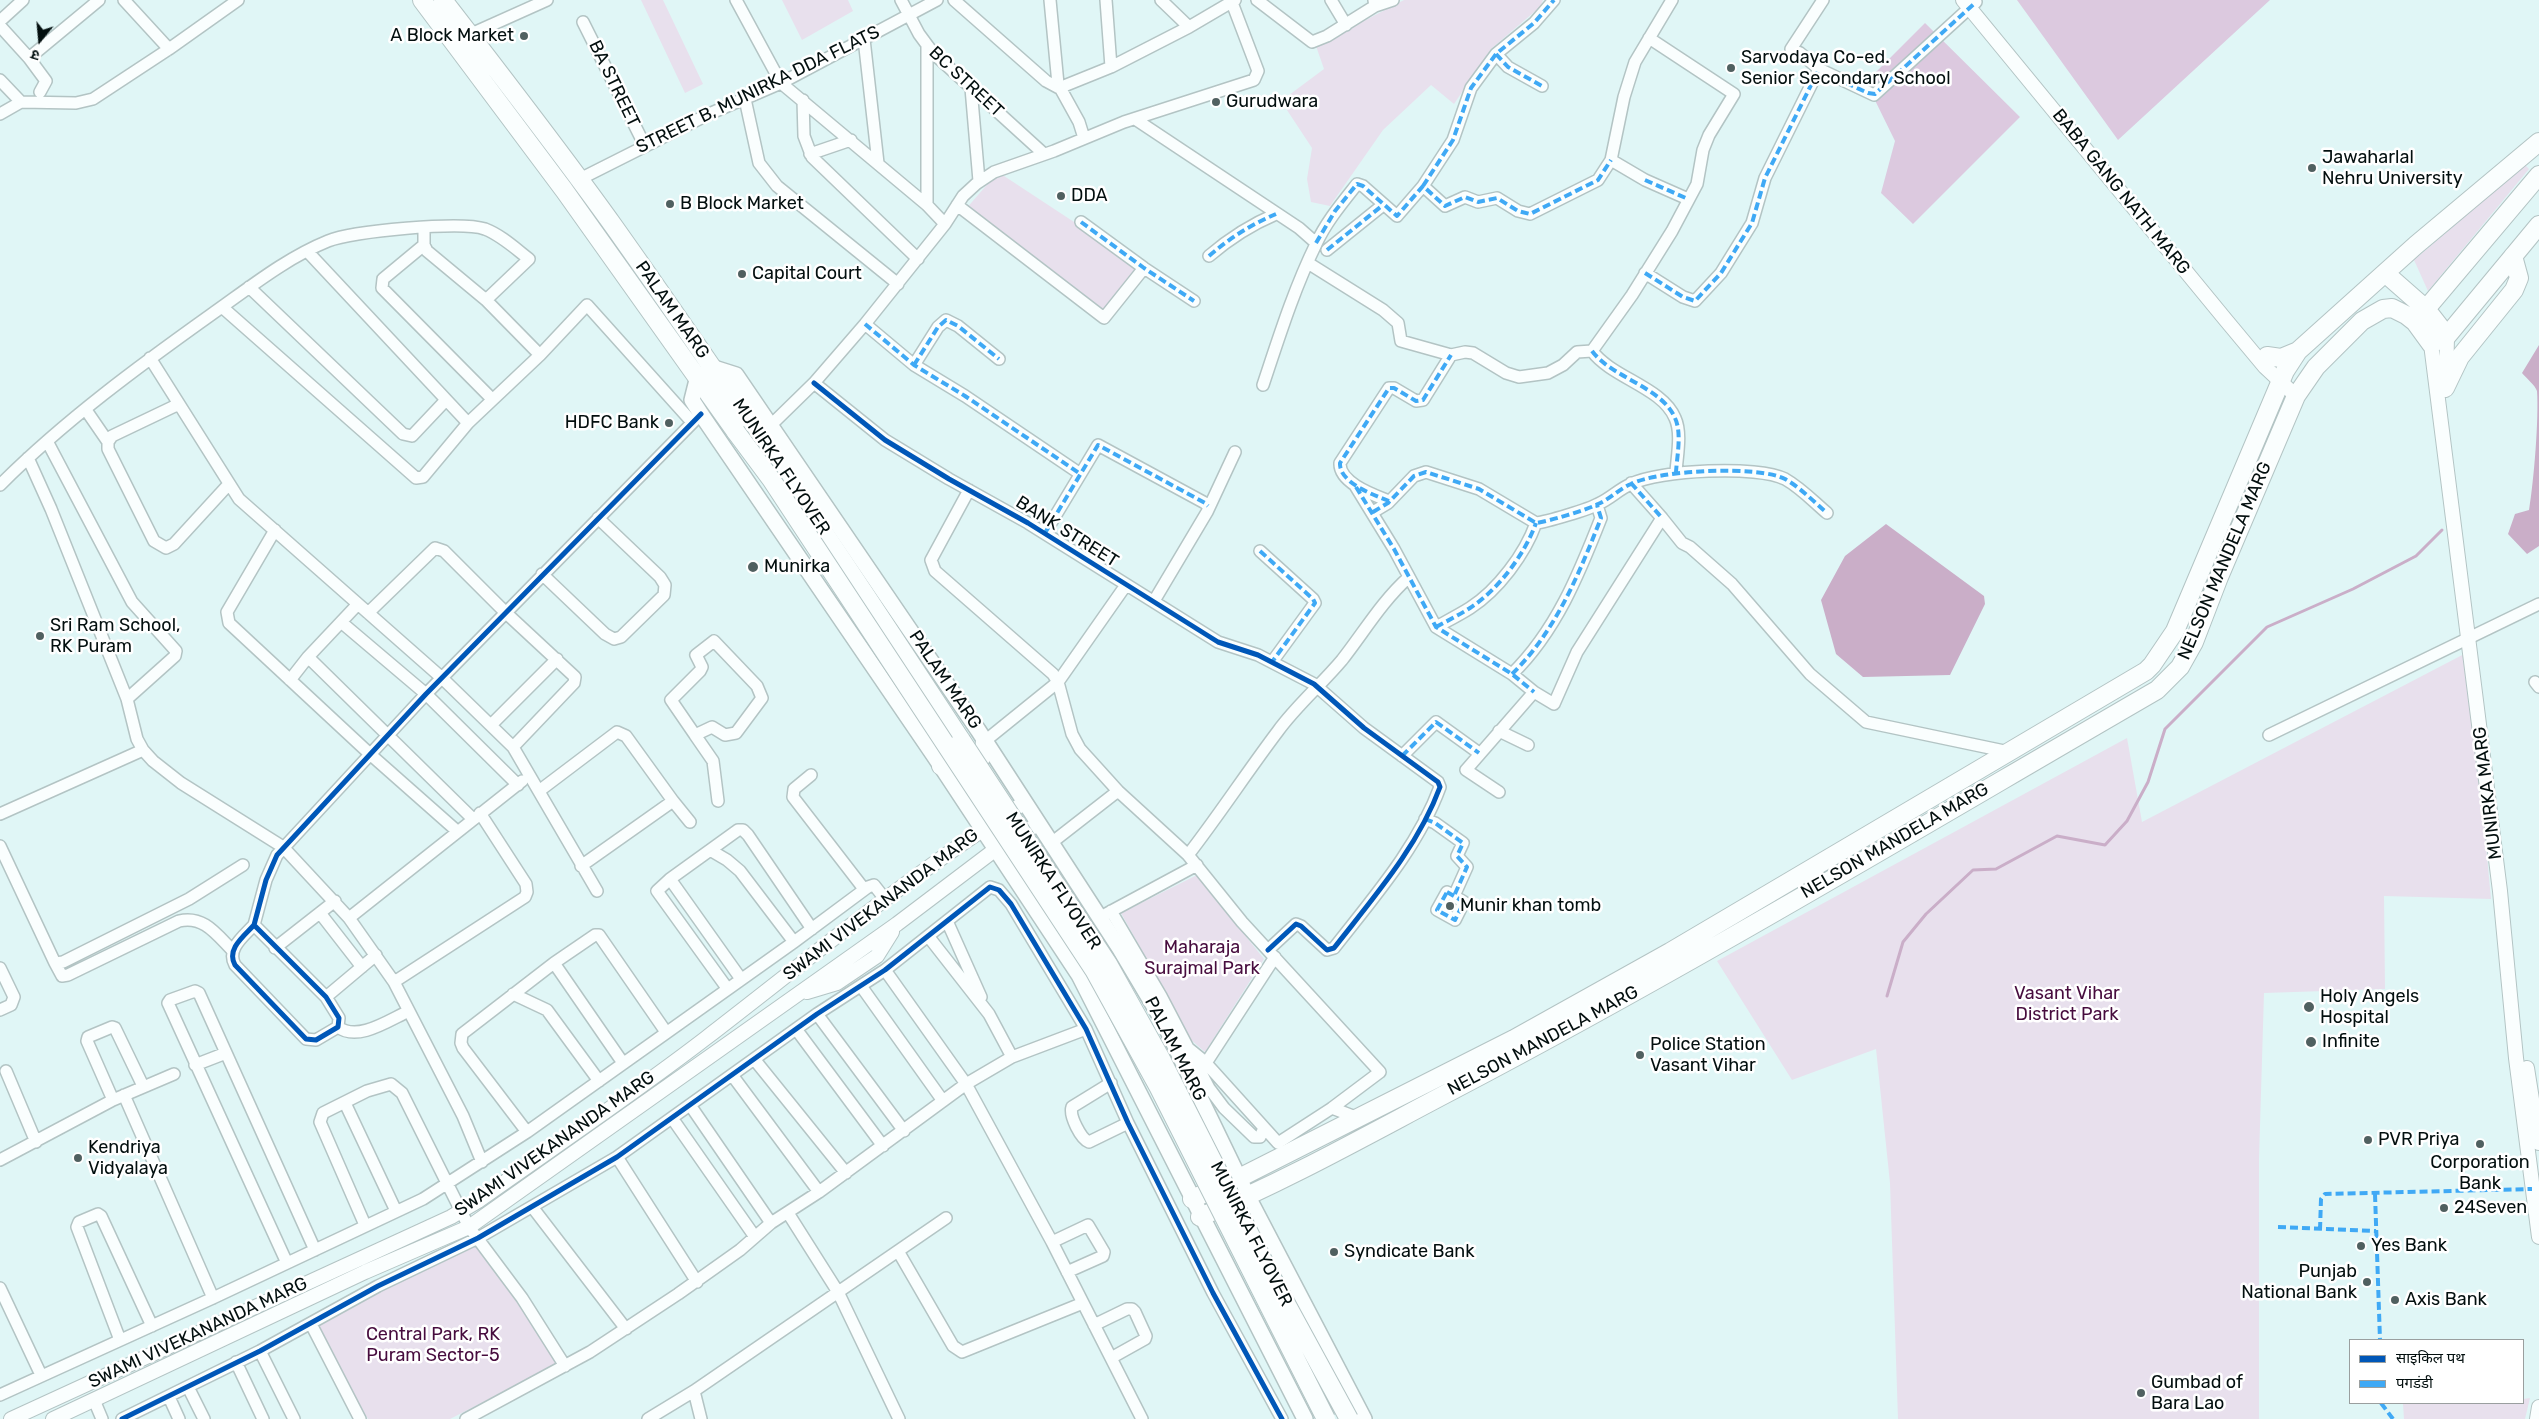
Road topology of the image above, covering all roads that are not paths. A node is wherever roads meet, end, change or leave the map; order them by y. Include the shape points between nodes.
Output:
1 (23, 0) edge
2 (99, 0) edge
3 (124, 0) edge
4 (238, 0) edge
5 (422, 0) edge
6 (443, 0) edge
7 (547, 0) edge
8 (736, 0) edge
9 (901, 0) edge
10 (937, 0) edge
11 (954, 0) edge
12 (1050, 0) edge
13 (1106, 0) edge
14 (1161, 0) edge
15 (1232, 0) edge
16 (1257, 0) edge
17 (1331, 0) edge
18 (1392, 0) edge
19 (1554, 0) edge
20 (1672, 0) edge
21 (1823, 0) edge
22 (1971, 2) edge
23 (1375, 3) edge
24 (909, 16) junction
25 (0, 21) edge
26 (584, 22) dead end
27 (1346, 25) junction
28 (0, 26) edge
29 (1189, 27) junction
30 (469, 35) junction
31 (864, 38) junction
32 (1649, 38) junction
33 (927, 45) junction
34 (169, 49) junction
35 (1496, 54) junction
36 (29, 58) junction
37 (1111, 67) junction
38 (1819, 69) junction
39 (0, 80) edge
40 (781, 82) junction
41 (1542, 86) dead end
42 (971, 88) junction
43 (1059, 88) junction
44 (40, 92) dead end
45 (745, 100) junction
46 (803, 100) junction
47 (21, 102) junction
48 (2061, 112) junction
49 (0, 114) edge
50 (1135, 118) junction
51 (1084, 138) junction
52 (851, 140) junction
53 (2539, 142) edge
54 (644, 146) junction
55 (810, 154) junction
56 (1044, 154) junction
57 (1611, 160) junction
58 (878, 163) junction
59 (2539, 176) edge
60 (578, 180) junction
61 (980, 181) junction
62 (1424, 186) junction
63 (1688, 199) junction
64 (927, 205) junction
65 (957, 205) junction
66 (1383, 205) junction
67 (1276, 214) junction
68 (1081, 222) dead end
69 (945, 224) junction
70 (2539, 225) edge
71 (424, 227) junction
72 (1316, 243) junction
73 (424, 244) junction
74 (1327, 250) dead end
75 (307, 251) junction
76 (1208, 256) dead end
77 (2513, 256) junction
78 (918, 258) junction
79 (1308, 263) junction
80 (1144, 268) junction
81 (1645, 273) junction
82 (2385, 273) junction
83 (898, 284) junction
84 (249, 288) junction
85 (486, 300) junction
86 (1194, 301) dead end
87 (222, 307) junction
88 (2420, 316) junction
89 (865, 324) junction
90 (2447, 336) junction
91 (2432, 347) junction
92 (1592, 351) junction
93 (2298, 351) junction
94 (540, 354) junction
95 (1451, 355) junction
96 (2267, 356) junction
97 (150, 358) junction
98 (999, 359) dead end
99 (914, 365) junction
100 (714, 368) junction
101 (2283, 377) junction
102 (697, 380) junction
103 (814, 383) junction
104 (2446, 384) junction
105 (1263, 385) dead end
106 (2300, 390) junction
107 (492, 399) junction
108 (446, 400) junction
109 (179, 404) junction
110 (86, 410) junction
111 (697, 418) junction
112 (468, 423) junction
113 (770, 426) junction
114 (744, 428) junction
115 (47, 441) junction
116 (108, 442) junction
117 (1235, 452) dead end
118 (28, 458) junction
119 (1676, 472) junction
120 (1079, 473) junction
121 (1631, 483) junction
122 (229, 484) junction
123 (0, 485) edge
124 (1356, 488) junction
125 (969, 490) junction
126 (1389, 501) junction
127 (1598, 505) junction
128 (1208, 506) junction
129 (1372, 512) junction
130 (1828, 513) dead end
131 (598, 518) junction
132 (1662, 518) junction
133 (1536, 523) junction
134 (274, 530) junction
135 (1045, 533) junction
136 (1260, 551) dead end
137 (542, 574) junction
138 (1409, 577) junction
139 (1126, 585) junction
140 (1154, 601) junction
141 (358, 604) junction
142 (2539, 604) edge
143 (505, 612) junction
144 (368, 613) junction
145 (341, 622) junction
146 (1436, 627) junction
147 (2472, 635) junction
148 (308, 657) junction
149 (557, 659) junction
150 (1272, 662) junction
151 (1512, 674) junction
152 (442, 678) junction
153 (290, 680) junction
154 (1058, 682) junction
155 (1317, 686) junction
156 (1534, 692) junction
157 (426, 694) junction
158 (127, 699) junction
159 (492, 724) junction
160 (1499, 731) junction
161 (389, 735) junction
162 (695, 735) junction
163 (2269, 735) dead end
164 (985, 741) junction
165 (1528, 745) dead end
166 (513, 747) junction
167 (142, 750) junction
168 (2009, 752) junction
169 (1479, 753) junction
170 (371, 755) junction
171 (1402, 756) junction
172 (941, 766) junction
173 (530, 775) junction
174 (811, 775) dead end
175 (518, 785) junction
176 (539, 791) junction
177 (1118, 792) junction
178 (1499, 792) dead end
179 (673, 801) junction
180 (718, 801) dead end
181 (1024, 803) junction
182 (0, 814) edge
183 (477, 816) junction
184 (1425, 819) junction
185 (690, 822) dead end
186 (1038, 824) junction
187 (982, 829) junction
188 (457, 831) junction
189 (1050, 844) junction
190 (0, 846) edge
191 (283, 846) junction
192 (996, 849) junction
193 (710, 850) junction
194 (1188, 855) junction
195 (243, 865) dead end
196 (581, 866) junction
197 (1197, 866) junction
198 (670, 879) junction
199 (864, 890) junction
200 (597, 891) dead end
201 (1454, 896) dead end
202 (885, 899) junction
203 (335, 901) junction
204 (320, 913) junction
205 (1106, 915) junction
206 (349, 918) junction
207 (947, 921) junction
208 (254, 925) junction
209 (812, 928) junction
210 (928, 936) junction
211 (794, 942) junction
212 (275, 948) junction
213 (233, 950) junction
214 (1272, 953) junction
215 (376, 955) junction
216 (554, 963) junction
217 (55, 964) junction
218 (362, 967) junction
219 (885, 970) junction
220 (2, 975) edge
221 (741, 978) junction
222 (394, 982) junction
223 (861, 986) junction
224 (727, 988) junction
225 (513, 994) junction
226 (326, 997) junction
227 (0, 1010) edge
228 (409, 1011) junction
229 (817, 1014) junction
230 (989, 1014) junction
231 (338, 1027) junction
232 (796, 1029) junction
233 (1086, 1029) junction
234 (666, 1032) junction
235 (1188, 1048) junction
236 (226, 1053) junction
237 (1012, 1057) junction
238 (2521, 1058) junction
239 (754, 1059) junction
240 (623, 1063) junction
241 (1206, 1063) junction
242 (195, 1065) junction
243 (6, 1071) dead end
244 (174, 1074) dead end
245 (732, 1075) junction
246 (599, 1081) junction
247 (1111, 1083) junction
248 (966, 1084) junction
249 (143, 1086) junction
250 (119, 1098) junction
251 (943, 1101) junction
252 (345, 1103) junction
253 (690, 1105) junction
254 (1332, 1108) junction
255 (672, 1118) junction
256 (1358, 1118) junction
257 (1128, 1123) junction
258 (1264, 1128) junction
259 (904, 1131) junction
260 (527, 1132) junction
261 (36, 1142) junction
262 (2539, 1143) edge
263 (883, 1146) junction
264 (1281, 1149) junction
265 (617, 1157) junction
266 (0, 1160) edge
267 (482, 1162) junction
268 (846, 1173) junction
269 (1239, 1178) junction
270 (448, 1183) junction
271 (2536, 1189) edge
272 (819, 1192) junction
273 (1248, 1197) junction
274 (1192, 1198) junction
275 (533, 1208) junction
276 (396, 1211) junction
277 (461, 1211) junction
278 (788, 1214) junction
279 (1200, 1217) junction
280 (946, 1218) dead end
281 (771, 1223) junction
282 (365, 1225) junction
283 (474, 1233) junction
284 (755, 1237) junction
285 (2539, 1237) edge
286 (1052, 1242) junction
287 (315, 1250) junction
288 (898, 1251) junction
289 (287, 1263) junction
290 (1067, 1272) junction
291 (697, 1282) junction
292 (0, 1288) edge
293 (838, 1292) junction
294 (213, 1298) junction
295 (1083, 1302) junction
296 (311, 1324) junction
297 (1094, 1325) junction
298 (152, 1326) junction
299 (626, 1329) junction
300 (120, 1340) junction
301 (260, 1351) junction
302 (1111, 1358) junction
303 (236, 1362) junction
304 (566, 1366) junction
305 (41, 1375) junction
306 (188, 1388) junction
307 (694, 1391) junction
308 (0, 1395) edge
309 (169, 1397) junction
310 (94, 1400) junction
311 (480, 1416) edge
312 (11, 1419) edge
313 (53, 1419) edge
314 (102, 1419) edge
315 (122, 1419) edge
316 (179, 1419) edge
317 (204, 1419) edge
318 (263, 1419) edge
319 (294, 1419) edge
320 (360, 1419) edge
321 (466, 1419) edge
322 (648, 1419) edge
323 (701, 1419) edge
324 (899, 1419) edge
325 (1142, 1419) edge
326 (1282, 1419) edge
327 (1305, 1419) edge
328 (1326, 1419) edge
329 (1349, 1419) edge
330 (1364, 1419) edge

1 - 25 street
2 - 36 street
3 - 34 street
4 - 34 street
5 - 102 main road, PALAM MARG via 564,190
6 - 30 main road, PALAM MARG
7 - 30 street
8 - 40 street
9 - 24 street, BC STREET
10 - 24 street, STREET B, MUNIRKA DDA FLATS
11 - 43 street via 1046,81
12 - 43 street
13 - 37 street
14 - 29 street
15 - 29 street
15 - 50 street via 1258,71 1254,80
16 - 27 street via 1312,42
17 - 27 street
18 - 23 street
19 - 35 street via 1534,23
20 - 32 street
21 - 38 street via 1792,49
22 - 38 street via 1874,95
22 - 48 street, BABA GANG NATH MARG
23 - 27 street
24 - 31 street, STREET B, MUNIRKA DDA FLATS
24 - 33 street, BC STREET
26 - 54 street, BA STREET
28 - 36 street
29 - 37 street
30 - 60 main road, PALAM MARG
31 - 40 street, STREET B, MUNIRKA DDA FLATS
31 - 58 street
32 - 57 street via 1635,62 1626,89
32 - 63 street via 1734,94 1709,135 1697,184
33 - 42 street, BC STREET
33 - 64 street
34 - 47 street via 93,99 76,103
35 - 41 street via 1508,67
35 - 62 street via 1471,88 1453,140
36 - 44 street via 46,81
37 - 43 street
38 - 81 street via 1765,178 1752,223 1721,273 1695,301
39 - 47 street
40 - 45 street, STREET B, MUNIRKA DDA FLATS
40 - 46 street
42 - 56 street, BC STREET
42 - 61 street
43 - 51 street
45 - 54 street, STREET B, MUNIRKA DDA FLATS
45 - 83 street via 758,163 777,186
46 - 52 street
46 - 55 street via 804,136
47 - 49 street
48 - 96 street, BABA GANG NATH MARG
48 - 101 street, BABA GANG NATH MARG via 2225,319
50 - 51 street
50 - 67 street
51 - 56 street
52 - 55 street
52 - 58 street
53 - 82 main road
54 - 60 street, STREET B, MUNIRKA DDA FLATS
55 - 78 street
56 - 61 street via 994,172
57 - 62 street via 1598,180 1530,214 1518,211 1497,198 1478,202 1464,197 1445,206
57 - 63 street
58 - 64 street
59 - 88 main road
60 - 100 main road, PALAM MARG
61 - 65 street
62 - 66 street via 1400,216
63 - 81 street
64 - 69 street
65 - 69 street
65 - 80 street via 1104,318
66 - 72 street via 1358,184
66 - 74 street
67 - 72 street
67 - 76 street via 1255,222
68 - 80 street
69 - 78 street
70 - 77 main road
71 - 73 street
71 - 75 street via 344,236
71 - 85 street via 484,228 529,259
72 - 79 street
73 - 85 street via 427,251
73 - 107 street via 383,279 382,288
75 - 84 street
75 - 108 street
77 - 90 main road
77 - 104 main road via 2519,278 2514,290 2460,357
78 - 83 street
79 - 95 street via 1383,310 1398,323 1401,341
79 - 105 street
80 - 86 street
81 - 92 street
82 - 88 main road
82 - 93 main road
83 - 89 street
84 - 87 street
84 - 108 street via 403,434 412,436
85 - 94 street
87 - 97 street
87 - 112 street via 413,477 422,477
88 - 90 main road
88 - 91 main road, NELSON MANDELA MARG
88 - 106 main road, NELSON MANDELA MARG via 2392,308 2376,312 2340,342
89 - 99 street
89 - 103 street
90 - 91 main road
90 - 104 street, MUNIRKA MARG
91 - 147 street, MUNIRKA MARG via 2449,493
92 - 95 street via 1577,352 1554,371 1524,377 1506,373 1473,353
92 - 119 street via 1616,372 1660,400 1672,413 1677,426
93 - 96 main road via 2281,358
93 - 101 main road, NELSON MANDELA MARG
94 - 107 street
94 - 111 street via 587,305
95 - 124 street via 1423,400 1416,401 1389,388 1340,464
96 - 101 street, BABA GANG NATH MARG
97 - 109 street
97 - 110 street
98 - 99 street via 946,320
99 - 120 street
100 - 113 main road, PALAM MARG via 736,375
100 - 114 main road, MUNIRKA FLYOVER
101 - 106 street
101 - 168 main road, NELSON MANDELA MARG via 2175,631 2157,659 2146,671
102 - 111 main road, PALAM MARG via 692,400
102 - 114 main road, MUNIRKA FLYOVER
103 - 113 street
103 - 125 street, BANK STREET via 880,437
104 - 147 street, MUNIRKA MARG
106 - 273 main road, NELSON MANDELA MARG via 2194,642 2180,667 2157,690 1687,963
107 - 112 street
108 - 112 street
109 - 116 street via 112,436
109 - 122 street
110 - 115 street
110 - 116 street
111 - 131 street
111 - 172 main road, PALAM MARG
113 - 164 main road, PALAM MARG
114 - 328 main road, MUNIRKA FLYOVER, bridge via 771,480 1094,970 1150,1070
114 - 329 main road, MUNIRKA FLYOVER, bridge via 1108,964
115 - 118 street
115 - 158 street via 132,602 176,651 175,656
116 - 122 street via 152,538 162,547 170,548
117 - 128 street
118 - 123 street
118 - 158 street
119 - 121 street
119 - 130 street via 1722,471 1780,477
120 - 128 street via 1099,445
120 - 135 street
121 - 127 street
121 - 132 street
122 - 134 street via 244,504
124 - 126 street
124 - 129 street
125 - 135 street, BANK STREET
125 - 154 street via 931,560 932,566 1037,659
126 - 129 street
126 - 133 street via 1414,476 1426,472 1479,489
127 - 133 street
127 - 151 street via 1601,518 1560,612 1533,654
128 - 140 street
129 - 138 street
131 - 137 street
131 - 137 street via 660,577 665,585 664,595 621,637 614,639 604,634
132 - 156 street via 1576,652 1554,704
132 - 168 street via 1682,543 1732,584 1810,674 1866,722
133 - 146 street via 1515,560 1484,597
134 - 141 street
134 - 153 street via 226,617
135 - 139 street, BANK STREET
136 - 150 street via 1315,603
137 - 143 street
138 - 146 street
138 - 155 street via 1388,597 1341,660
139 - 140 street, BANK STREET
139 - 154 street
140 - 150 street, BANK STREET via 1221,643
141 - 144 street
141 - 145 street
142 - 147 street
143 - 144 street via 438,548
143 - 149 street
143 - 152 street
144 - 152 street
145 - 148 street
145 - 157 street
146 - 151 street
147 - 163 street
147 - 238 street, MUNIRKA MARG
148 - 153 street
148 - 161 street
149 - 159 street
149 - 166 street via 574,676 574,683
150 - 155 street, BANK STREET
151 - 156 street
152 - 157 street
152 - 159 street
153 - 170 street
154 - 164 street
154 - 177 street via 1076,744
155 - 171 street, BANK STREET via 1364,728
155 - 194 street via 1278,731
156 - 160 street
157 - 161 street
157 - 175 street
158 - 167 street
159 - 166 street
160 - 165 street
160 - 169 street
161 - 170 street
161 - 183 street
162 - 162 street via 671,700 700,671 702,667 696,655 714,641 757,686 762,698 736,733 725,735 712,727
162 - 180 street via 713,761
164 - 172 main road via 980,761 972,769 951,771
164 - 181 main road, PALAM MARG
166 - 173 street
167 - 182 street
167 - 191 street via 181,783
168 - 256 main road, NELSON MANDELA MARG via 1661,957 1514,1039
169 - 171 street via 1436,722
169 - 178 street via 1466,770
170 - 188 street
170 - 191 street
171 - 184 street, BANK STREET via 1440,784
172 - 187 main road, PALAM MARG
173 - 175 street
173 - 176 street
174 - 199 street via 794,789 793,797
175 - 183 street
176 - 179 street via 618,732 626,736
176 - 196 street
177 - 189 street
177 - 194 street
179 - 185 street
179 - 196 street
181 - 186 main road, PALAM MARG
181 - 187 street, SWAMI VIVEKANANDA MARG
183 - 188 street
183 - 222 street via 526,884 525,897
184 - 201 street via 1463,843 1457,856 1467,867
184 - 214 street via 1386,881 1332,950 1327,950 1298,924
186 - 189 main road, PALAM MARG
186 - 192 street, SWAMI VIVEKANANDA MARG
187 - 192 main road, PALAM MARG
187 - 202 street, SWAMI VIVEKANANDA MARG
188 - 206 street
189 - 205 main road, PALAM MARG
190 - 217 street
191 - 203 street
191 - 208 street via 266,880
192 - 274 main road, PALAM MARG via 1079,975
192 - 283 street, SWAMI VIVEKANANDA MARG via 897,924 876,956 837,984 796,995
193 - 198 street
193 - 209 street via 738,830 745,831
193 - 211 street via 740,871
194 - 197 street
195 - 217 street via 189,899
196 - 200 street
197 - 205 street
197 - 214 street
198 - 221 street
198 - 224 street via 657,893
199 - 202 street via 874,885
199 - 209 street
202 - 277 street, SWAMI VIVEKANANDA MARG via 704,1040
203 - 204 street
203 - 206 street
204 - 212 street
204 - 218 street
205 - 235 street via 1161,996
205 - 269 main road, PALAM MARG via 1164,1022
206 - 215 street
207 - 210 street
207 - 230 street
207 - 233 street via 990,887 999,890 1011,904
208 - 212 street
208 - 213 street
209 - 211 street
210 - 219 street
210 - 230 street
211 - 221 street
212 - 226 street
213 - 217 street via 205,924 188,919 68,975 62,976
213 - 231 street via 235,965 306,1039 316,1040
214 - 241 street
214 - 254 street via 1380,1071
215 - 218 street
215 - 222 street
216 - 225 street
216 - 234 street via 595,934 599,935
216 - 240 street
218 - 226 street
219 - 223 street
219 - 248 street
220 - 227 street via 14,1000
221 - 224 street
222 - 228 street
223 - 229 street
223 - 251 street
224 - 234 street
225 - 246 street via 547,1010
225 - 260 street via 462,1034 461,1043
226 - 231 street via 340,1020
228 - 231 street via 358,1033
228 - 267 street via 463,1116
229 - 232 street
229 - 259 street
230 - 237 street
232 - 239 street
232 - 263 street
233 - 237 street
233 - 247 street
234 - 240 street
235 - 241 street
235 - 258 street via 1209,1088 1224,1108 1254,1137 1260,1137
236 - 242 street
236 - 242 street via 198,992 170,1000 168,1003
236 - 287 street
237 - 248 street
238 - 262 street, MUNIRKA MARG
238 - 271 street, MUNIRKA MARG
239 - 245 street
239 - 268 street
240 - 246 street
241 - 258 street
242 - 289 street
243 - 261 street
244 - 249 street
245 - 253 street
245 - 272 street
246 - 260 street
247 - 257 street
247 - 257 street via 1072,1108 1071,1113 1084,1140 1089,1142
248 - 251 street
248 - 286 street
249 - 250 street
249 - 250 street via 115,1028 88,1037 87,1041
250 - 261 street
250 - 294 street
251 - 259 street
252 - 270 street via 387,1084 396,1086
252 - 276 street
252 - 282 street via 323,1113 320,1122
253 - 255 street
253 - 281 street
254 - 256 street
254 - 264 street
255 - 265 street
255 - 284 street
256 - 264 main road, NELSON MANDELA MARG
257 - 326 street via 1213,1293
258 - 264 street
259 - 263 street
260 - 267 street
261 - 266 street
263 - 268 street
264 - 269 main road, NELSON MANDELA MARG
265 - 275 street
265 - 291 street
267 - 270 street
268 - 272 street
269 - 273 main road, PALAM MARG
269 - 274 main road, NELSON MANDELA MARG
270 - 276 street
270 - 277 street
271 - 285 street, MUNIRKA MARG
272 - 278 street
273 - 279 main road, NELSON MANDELA MARG
273 - 330 main road, PALAM MARG
274 - 279 main road, PALAM MARG
275 - 283 street
275 - 299 street
276 - 282 street
277 - 283 street
277 - 312 street, SWAMI VIVEKANANDA MARG
278 - 281 street
278 - 293 street
279 - 327 main road, PALAM MARG
280 - 288 street
281 - 284 street
282 - 287 street
283 - 296 street
283 - 304 street
283 - 310 street, SWAMI VIVEKANANDA MARG via 365,1272
284 - 291 street
286 - 290 street
286 - 290 street via 1088,1225 1104,1252 1103,1256
287 - 289 street
288 - 293 street
288 - 295 street via 953,1346 962,1352
289 - 294 street
290 - 295 street
291 - 299 street
292 - 305 street
293 - 307 street
293 - 324 street
294 - 298 street
295 - 297 street
296 - 301 street
296 - 320 street
297 - 302 street
297 - 302 street via 1127,1309 1135,1312 1145,1340
298 - 300 street
298 - 300 street via 101,1216 98,1214 79,1222 77,1226
299 - 304 street
300 - 305 street
301 - 303 street
301 - 319 street
302 - 325 street
303 - 306 street
303 - 318 street
304 - 311 street
305 - 308 street
306 - 309 street
306 - 317 street
307 - 322 street
307 - 323 street
309 - 315 street
309 - 316 street
310 - 313 street, SWAMI VIVEKANANDA MARG
310 - 314 street
311 - 321 street

